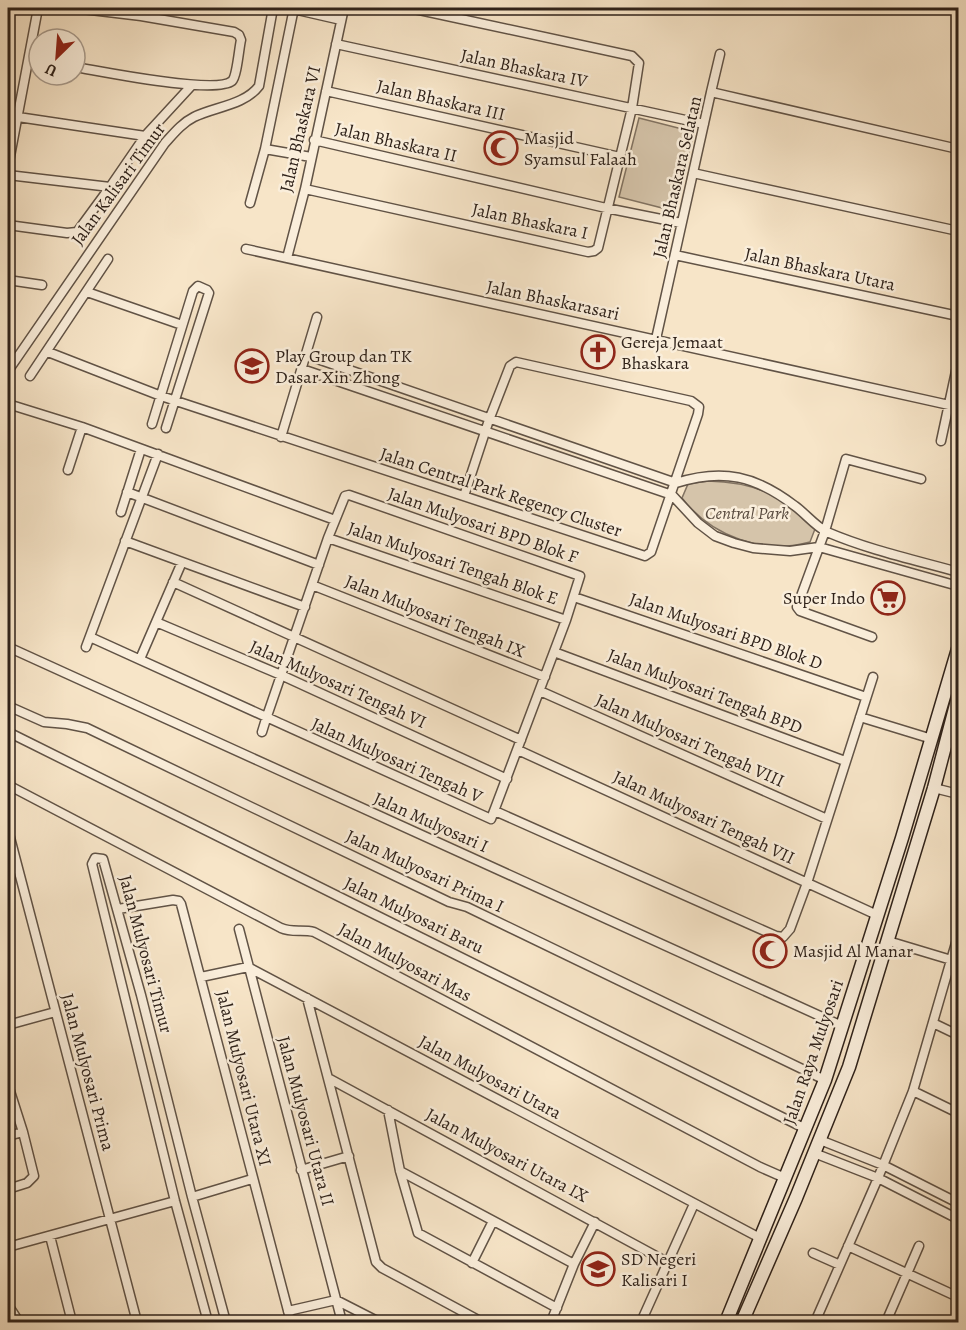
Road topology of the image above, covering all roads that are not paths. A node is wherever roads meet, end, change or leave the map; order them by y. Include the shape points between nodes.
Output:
1 (38, 8) edge
2 (74, 8) edge
3 (273, 8) edge
4 (293, 8) edge
5 (344, 8) edge
6 (410, 8) edge
7 (142, 12) edge
8 (341, 20) junction
9 (35, 27) edge
10 (336, 44) junction
11 (720, 54) dead end
12 (87, 69) edge
13 (27, 70) edge
14 (192, 85) junction
15 (326, 91) junction
16 (711, 92) junction
17 (632, 108) junction
18 (18, 117) junction
19 (704, 124) junction
20 (145, 136) junction
21 (314, 140) junction
22 (265, 149) junction
23 (958, 149) edge
24 (311, 157) junction
25 (620, 157) junction
26 (8, 167) edge
27 (693, 173) junction
28 (8, 175) edge
29 (110, 187) junction
30 (304, 189) junction
31 (250, 203) dead end
32 (606, 208) junction
33 (681, 223) junction
34 (8, 225) edge
35 (958, 231) edge
36 (246, 249) dead end
37 (675, 255) junction
38 (287, 258) junction
39 (108, 259) dead end
40 (8, 280) edge
41 (42, 285) dead end
42 (87, 292) junction
43 (958, 316) edge
44 (317, 317) dead end
45 (182, 325) junction
46 (656, 339) junction
47 (48, 352) junction
48 (306, 355) junction
49 (958, 362) edge
50 (302, 369) junction
51 (8, 371) edge
52 (30, 376) dead end
53 (161, 396) junction
54 (176, 400) junction
55 (8, 404) edge
56 (949, 404) junction
57 (958, 407) edge
58 (489, 420) junction
59 (152, 424) dead end
60 (82, 427) junction
61 (166, 428) dead end
62 (485, 433) junction
63 (281, 437) junction
64 (941, 441) dead end
65 (141, 448) junction
66 (158, 454) junction
67 (68, 470) dead end
68 (921, 478) dead end
69 (676, 483) junction
70 (127, 492) junction
71 (672, 495) junction
72 (142, 496) junction
73 (464, 496) junction
74 (121, 512) dead end
75 (335, 520) junction
76 (825, 531) junction
77 (328, 538) junction
78 (125, 541) junction
79 (819, 547) junction
80 (884, 551) junction
81 (182, 562) junction
82 (319, 565) junction
83 (880, 565) junction
84 (958, 572) edge
85 (173, 582) junction
86 (312, 585) junction
87 (958, 586) edge
88 (574, 597) junction
89 (305, 607) junction
90 (566, 620) junction
91 (156, 622) junction
92 (90, 637) junction
93 (872, 637) dead end
94 (294, 638) junction
95 (8, 647) edge
96 (86, 647) dead end
97 (958, 649) edge
98 (554, 652) junction
99 (140, 659) junction
100 (281, 675) junction
101 (545, 677) junction
102 (873, 677) dead end
103 (540, 691) junction
104 (866, 697) junction
105 (958, 697) edge
106 (8, 706) edge
107 (860, 717) junction
108 (266, 719) junction
109 (8, 732) edge
110 (262, 732) dead end
111 (932, 739) junction
112 (521, 740) junction
113 (518, 750) junction
114 (845, 761) junction
115 (925, 763) junction
116 (940, 767) junction
117 (507, 779) junction
118 (8, 785) edge
119 (934, 788) junction
120 (958, 794) edge
121 (495, 811) junction
122 (827, 819) junction
123 (8, 830) edge
124 (807, 883) junction
125 (118, 909) junction
126 (877, 915) junction
127 (239, 928) dead end
128 (958, 936) edge
129 (888, 941) junction
130 (955, 961) edge
131 (248, 967) junction
132 (201, 977) junction
133 (141, 995) junction
134 (852, 996) junction
135 (308, 998) junction
136 (126, 999) junction
137 (870, 1002) junction
138 (847, 1011) junction
139 (55, 1012) junction
140 (866, 1016) junction
141 (933, 1023) junction
142 (8, 1025) edge
143 (842, 1026) junction
144 (958, 1035) edge
145 (330, 1079) junction
146 (825, 1080) junction
147 (8, 1085) edge
148 (913, 1091) junction
149 (388, 1110) junction
150 (958, 1113) edge
151 (806, 1129) junction
152 (23, 1132) junction
153 (8, 1136) edge
154 (820, 1140) junction
155 (814, 1153) junction
156 (349, 1156) junction
157 (883, 1165) junction
158 (301, 1170) junction
159 (400, 1171) junction
160 (785, 1178) junction
161 (878, 1178) junction
162 (252, 1179) junction
163 (8, 1189) edge
164 (192, 1197) junction
165 (175, 1202) junction
166 (958, 1203) edge
167 (694, 1204) junction
168 (110, 1219) junction
169 (958, 1220) edge
170 (494, 1221) junction
171 (595, 1222) junction
172 (50, 1236) junction
173 (760, 1238) junction
174 (848, 1246) junction
175 (919, 1246) dead end
176 (8, 1247) edge
177 (813, 1253) dead end
178 (667, 1262) junction
179 (472, 1263) junction
180 (574, 1264) junction
181 (840, 1265) junction
182 (907, 1273) junction
183 (958, 1297) edge
184 (336, 1300) junction
185 (8, 1305) edge
186 (222, 1305) junction
187 (557, 1308) junction
188 (205, 1310) junction
189 (288, 1311) junction
190 (19, 1323) edge
191 (72, 1323) edge
192 (137, 1323) edge
193 (208, 1323) edge
194 (226, 1323) edge
195 (291, 1323) edge
196 (342, 1323) edge
197 (379, 1323) edge
198 (483, 1323) edge
199 (551, 1323) edge
200 (641, 1323) edge
201 (726, 1323) edge
202 (742, 1323) edge
203 (815, 1323) edge
204 (886, 1323) edge

1 - 9 street
2 - 7 street
3 - 51 street, Jalan Kalisari Timur via 259,86 237,101 183,123 165,143
4 - 8 street
4 - 22 street
5 - 8 street, Jalan Bhaskara VI
6 - 17 street, Jalan Bhaskara I via 632,56 639,63
7 - 14 street via 239,34 232,80
8 - 10 street, Jalan Bhaskara VI
10 - 15 street, Jalan Bhaskara VI
10 - 17 street, Jalan Bhaskara IV
11 - 16 street
12 - 14 street
13 - 18 street
14 - 20 street
15 - 21 street, Jalan Bhaskara VI
15 - 25 street, Jalan Bhaskara III
16 - 19 street, Jalan Bhaskara Selatan
16 - 23 street, Jalan Bhaskara Selatan
17 - 19 street, Jalan Bhaskara IV
17 - 25 street, Jalan Bhaskara I
18 - 20 street
18 - 26 street
19 - 27 street, Jalan Bhaskara Selatan
20 - 29 street
21 - 24 street, Jalan Bhaskara VI
21 - 32 street, Jalan Bhaskara II
22 - 24 street
22 - 31 street
24 - 30 street, Jalan Bhaskara VI
25 - 32 street, Jalan Bhaskara I
27 - 33 street, Jalan Bhaskara Selatan
27 - 35 street
28 - 29 street
29 - 34 street via 77,232
30 - 32 street, Jalan Bhaskara I via 588,252 598,248
30 - 38 street, Jalan Bhaskara VI
32 - 33 street, Jalan Bhaskara II
33 - 37 street, Jalan Bhaskara Selatan
36 - 38 street, Jalan Bhaskarasari
37 - 43 street, Jalan Bhaskara Utara
37 - 46 street, Jalan Bhaskara Selatan
38 - 46 street, Jalan Bhaskarasari
39 - 42 street
40 - 41 street
42 - 45 street
42 - 47 street
44 - 48 street
45 - 53 street
45 - 54 street via 194,288 208,290
46 - 56 street, Jalan Bhaskarasari
47 - 52 street
47 - 53 street, Jalan Central Park Regency Cluster
48 - 50 street
48 - 58 street
49 - 56 street
50 - 62 street
50 - 63 street
53 - 54 street, Jalan Central Park Regency Cluster
53 - 59 street
54 - 61 street
54 - 63 street, Jalan Central Park Regency Cluster
55 - 60 street
56 - 57 street, Jalan Bhaskarasari
56 - 64 street
58 - 62 street
58 - 69 street
58 - 69 street, Jalan Central Park Regency Cluster via 510,366 517,362 693,402 699,407 698,414
60 - 65 street
60 - 67 street
62 - 71 street
62 - 73 street
63 - 73 street, Jalan Central Park Regency Cluster
65 - 66 street
65 - 70 street
66 - 72 street
66 - 75 street
68 - 76 street via 847,459
69 - 71 street, Jalan Central Park Regency Cluster
69 - 76 street via 706,475 750,480 774,491
70 - 72 street
70 - 74 street
71 - 73 street, Jalan Central Park Regency Cluster via 651,552 645,556
71 - 79 street via 698,523 715,536 734,543 790,551
72 - 78 street
72 - 82 street
75 - 77 street
75 - 88 street, Jalan Mulyosari BPD Blok F via 344,498 350,495 579,575
76 - 79 street
76 - 80 street
77 - 82 street
77 - 90 street, Jalan Mulyosari Tengah Blok E
78 - 81 street
78 - 92 street
79 - 83 street
79 - 93 street via 798,609
80 - 83 street
80 - 84 street
81 - 85 street
81 - 89 street
82 - 86 street
83 - 87 street
85 - 91 street
85 - 94 street
86 - 89 street
86 - 101 street, Jalan Mulyosari Tengah IX
88 - 90 street, Jalan Mulyosari BPD Blok F
88 - 104 street, Jalan Mulyosari BPD Blok D
89 - 94 street
90 - 98 street, Jalan Mulyosari BPD Blok F
91 - 99 street
91 - 100 street, Jalan Mulyosari Tengah VI
92 - 96 street
92 - 99 street, Jalan Mulyosari Tengah V
94 - 100 street
94 - 112 street
95 - 143 street, Jalan Mulyosari I
97 - 111 main road, Jalan Raya Mulyosari
98 - 101 street, Jalan Mulyosari BPD Blok F
98 - 114 street, Jalan Mulyosari Tengah BPD
99 - 108 street, Jalan Mulyosari Tengah V
100 - 108 street
100 - 117 street, Jalan Mulyosari Tengah VI
101 - 103 street, Jalan Mulyosari BPD Blok F
102 - 104 street
103 - 112 street, Jalan Mulyosari BPD Blok F
103 - 122 street, Jalan Mulyosari Tengah VIII
104 - 107 street
105 - 116 main road, Jalan Raya Mulyosari
106 - 146 street, Jalan Mulyosari Prima I via 45,722 87,728
107 - 111 street
107 - 114 street
108 - 110 street
108 - 121 street, Jalan Mulyosari Tengah V via 489,819
109 - 151 street, Jalan Mulyosari Baru
111 - 115 main road, Jalan Raya Mulyosari
112 - 113 street, Jalan Mulyosari BPD Blok F
113 - 117 street, Jalan Mulyosari BPD Blok F
113 - 124 street, Jalan Mulyosari Tengah VII
114 - 122 street
115 - 116 main road
115 - 126 main road, Jalan Raya Mulyosari
116 - 119 main road, Jalan Raya Mulyosari
117 - 121 street, Jalan Mulyosari BPD Blok F
118 - 160 street, Jalan Mulyosari Mas via 281,928 314,932
119 - 120 street
119 - 129 main road, Jalan Raya Mulyosari
121 - 124 street, Jalan Mulyosari Tengah V via 778,937 788,934
122 - 124 street
123 - 139 street, Jalan Mulyosari Prima
124 - 126 street, Jalan Mulyosari Tengah VII
125 - 132 street, Jalan Mulyosari Utara XI via 179,901
125 - 133 street, Jalan Mulyosari Timur
125 - 136 street, Jalan Mulyosari Timur via 103,859 95,858 92,864
126 - 134 main road, Jalan Raya Mulyosari
127 - 131 street, Jalan Mulyosari Utara II
128 - 130 street
129 - 130 street
129 - 137 main road, Jalan Raya Mulyosari
130 - 141 street
131 - 132 street
131 - 135 street, Jalan Mulyosari Utara
131 - 158 street, Jalan Mulyosari Utara II
132 - 162 street, Jalan Mulyosari Utara XI
133 - 136 street
133 - 164 street, Jalan Mulyosari Timur
134 - 137 main road
134 - 138 main road, Jalan Raya Mulyosari
135 - 145 street
135 - 167 street, Jalan Mulyosari Utara
136 - 165 street, Jalan Mulyosari Timur
137 - 140 main road, Jalan Raya Mulyosari
138 - 140 main road
138 - 143 main road, Jalan Raya Mulyosari
139 - 142 street
139 - 168 street, Jalan Mulyosari Prima
140 - 154 main road, Jalan Raya Mulyosari
141 - 144 street
141 - 148 street
143 - 146 main road, Jalan Raya Mulyosari
145 - 149 street, Jalan Mulyosari Utara IX
145 - 156 street
146 - 151 main road, Jalan Raya Mulyosari
147 - 152 street
148 - 150 street
148 - 157 street
149 - 159 street
149 - 171 street, Jalan Mulyosari Utara IX
151 - 160 main road, Jalan Raya Mulyosari
152 - 153 street
152 - 163 street via 34,1176 27,1183
154 - 155 main road, Jalan Raya Mulyosari
154 - 157 street
155 - 161 street
155 - 202 main road, Jalan Raya Mulyosari
156 - 158 street
156 - 198 street via 377,1264
157 - 161 street
157 - 166 street
158 - 184 street, Jalan Mulyosari Utara II
159 - 170 street
159 - 179 street via 418,1233
160 - 173 main road, Jalan Raya Mulyosari
161 - 169 street
161 - 174 street
162 - 164 street
162 - 189 street, Jalan Mulyosari Utara XI
164 - 186 street, Jalan Mulyosari Timur
165 - 168 street
165 - 188 street, Jalan Mulyosari Timur
167 - 173 street, Jalan Mulyosari Utara
167 - 178 street
168 - 172 street
168 - 192 street, Jalan Mulyosari Prima
170 - 179 street
170 - 180 street
171 - 178 street, Jalan Mulyosari Utara IX
171 - 180 street
172 - 176 street
172 - 191 street
173 - 201 main road, Jalan Raya Mulyosari
174 - 181 street
174 - 182 street
175 - 182 street
177 - 181 street
178 - 200 street
179 - 187 street
180 - 187 street
181 - 203 street
182 - 183 street
182 - 204 street
184 - 189 street
184 - 196 street, Jalan Mulyosari Utara II
184 - 197 street
185 - 190 street
186 - 188 street
186 - 194 street, Jalan Mulyosari Timur
187 - 199 street
188 - 193 street, Jalan Mulyosari Timur
189 - 195 street, Jalan Mulyosari Utara XI

